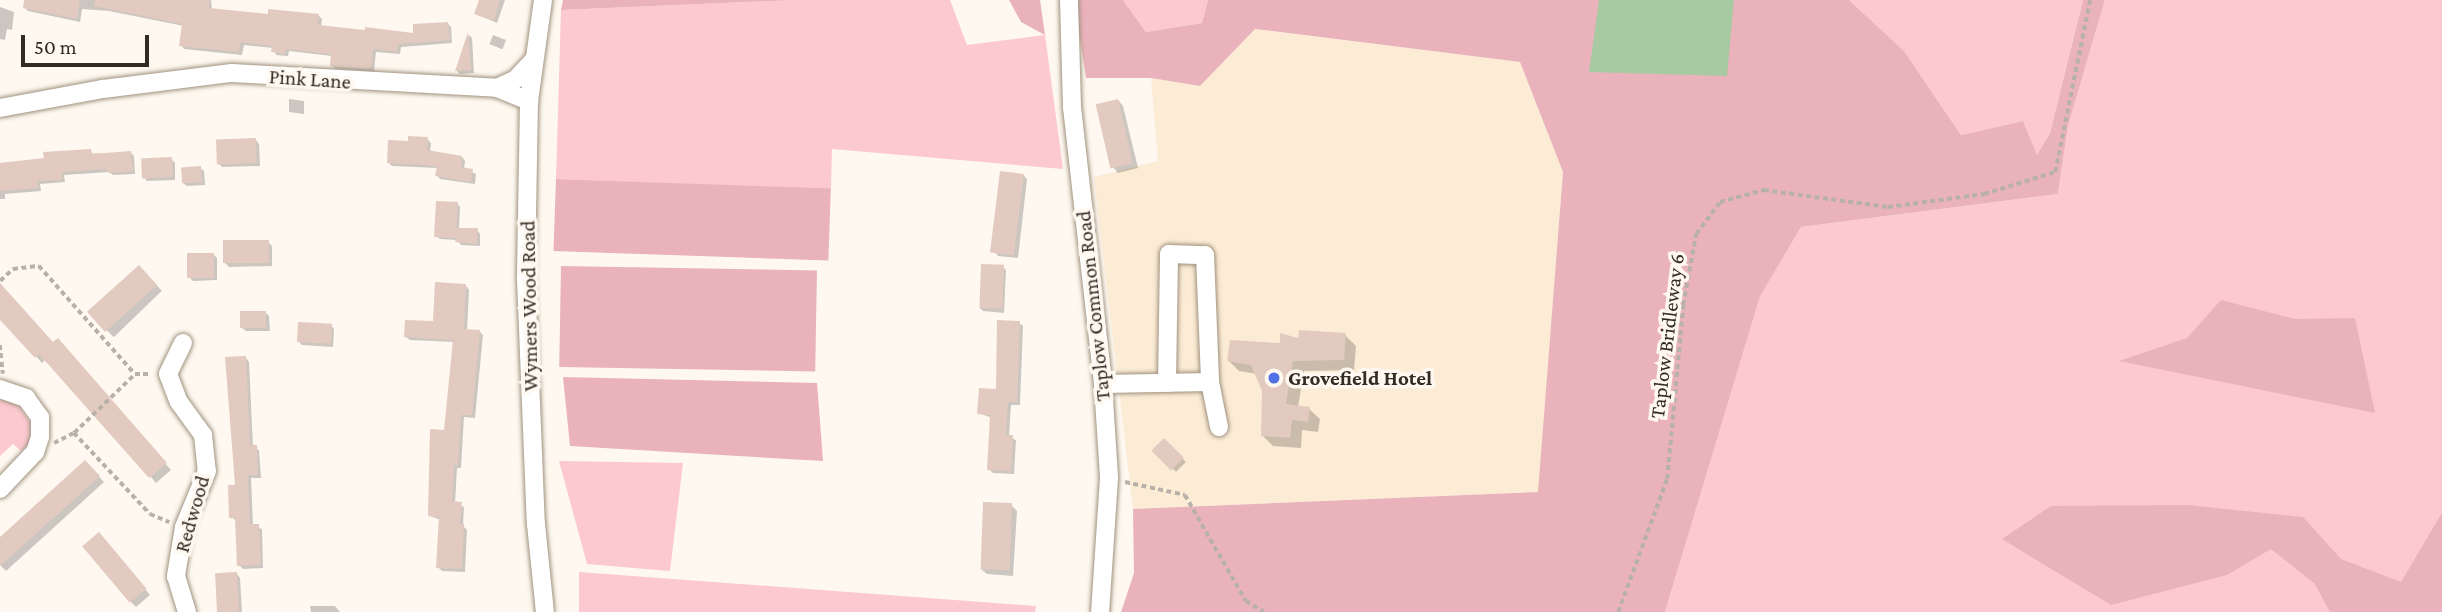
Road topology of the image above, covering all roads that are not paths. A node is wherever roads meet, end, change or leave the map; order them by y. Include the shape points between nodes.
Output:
1 (543, 0) edge
2 (1069, 0) edge
3 (533, 61) junction
4 (497, 88) junction
5 (529, 101) junction
6 (0, 108) edge
7 (183, 343) dead end
8 (1210, 382) junction
9 (1167, 383) junction
10 (1103, 384) junction
11 (2, 389) edge
12 (1219, 427) dead end
13 (0, 489) edge
14 (187, 612) edge
15 (545, 612) edge
16 (1100, 612) edge

1 - 3 street, Wymers Wood Road
2 - 10 street, Taplow Common Road via 1072,107
3 - 4 street via 516,79
3 - 5 street, Wymers Wood Road
4 - 5 street, Pink Lane
4 - 6 street, Pink Lane via 233,73
5 - 15 street, Wymers Wood Road via 526,291 536,524
7 - 14 street, Redwood via 167,374 179,402 203,435 207,471 184,527 176,576
8 - 9 street
8 - 9 street via 1205,255 1169,254
8 - 12 street
9 - 10 street
10 - 16 street, Taplow Common Road via 1109,478
11 - 13 street via 26,398 40,417 40,438 35,452

